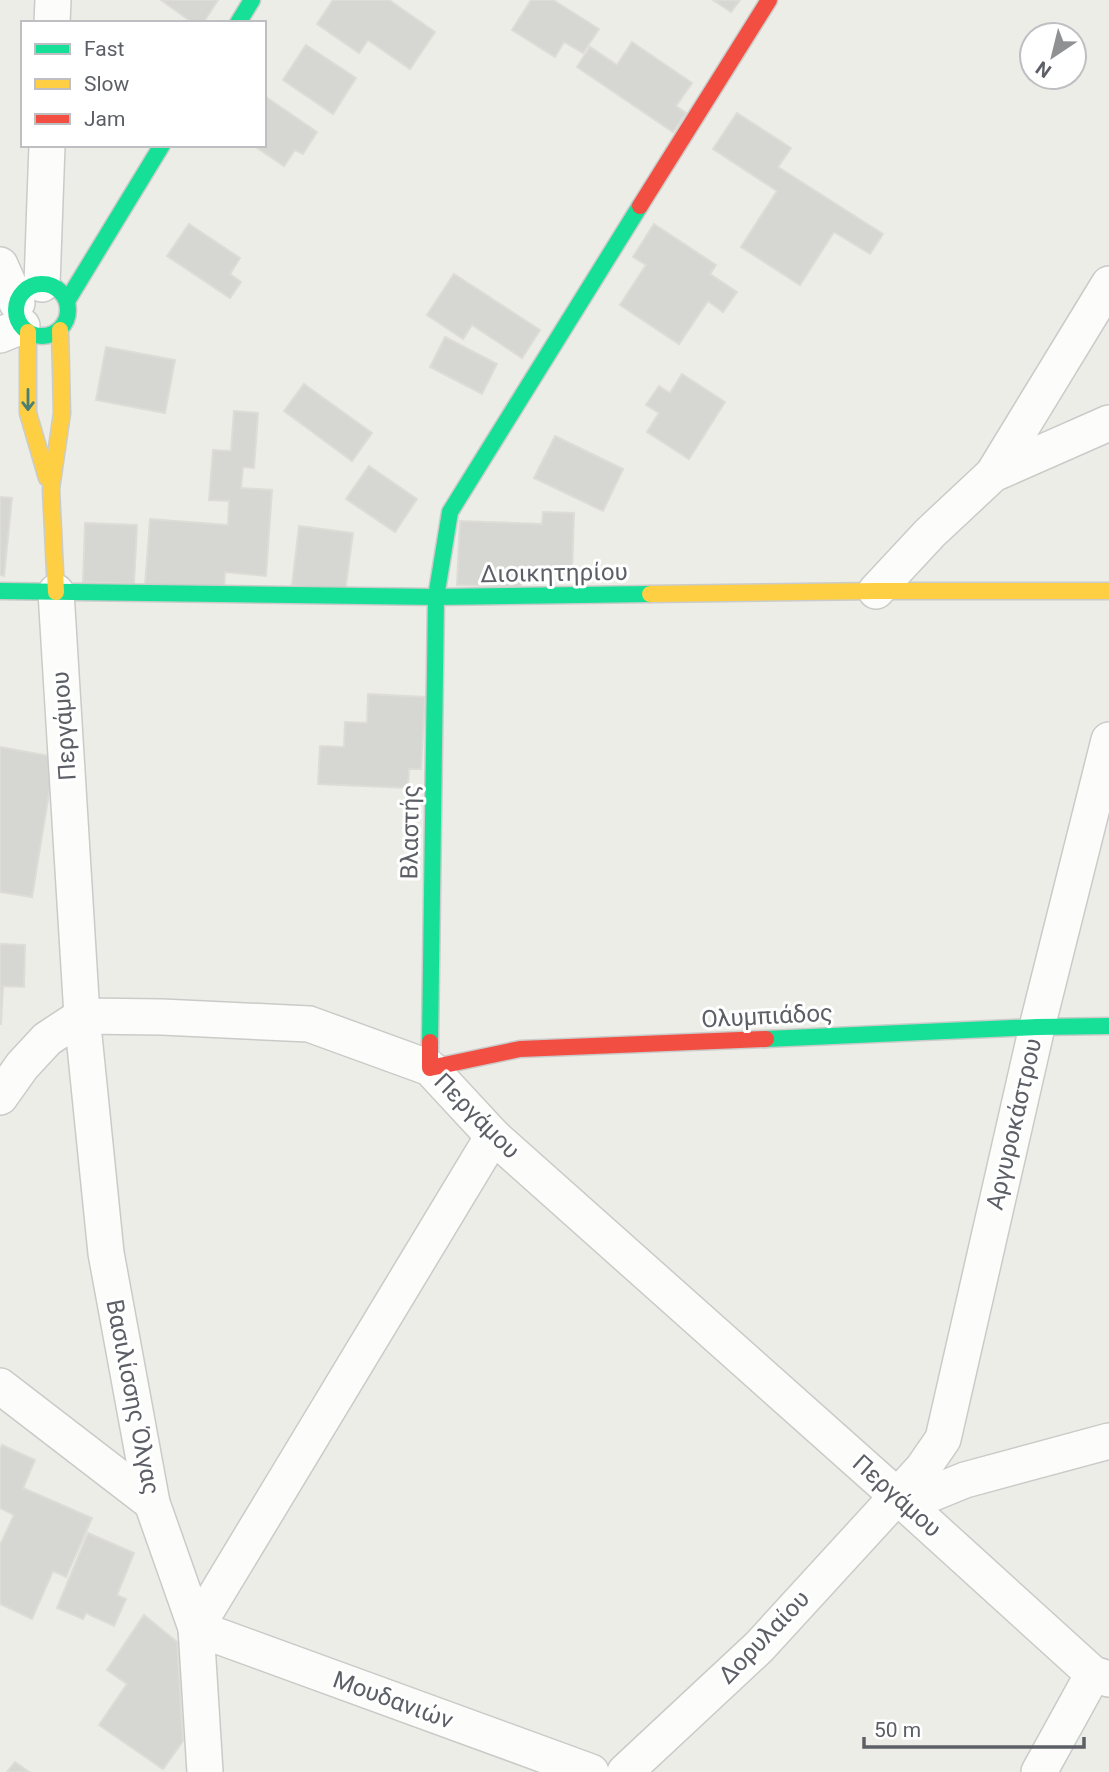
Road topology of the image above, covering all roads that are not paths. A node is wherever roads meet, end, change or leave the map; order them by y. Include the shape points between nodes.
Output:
1 (53, 0) edge
2 (252, 0) edge
3 (769, 0) edge
4 (52, 21) edge
5 (239, 21) edge
6 (47, 147) edge
7 (160, 147) edge
8 (0, 265) edge
9 (1109, 284) edge
10 (29, 313) edge
11 (60, 330) junction
12 (1109, 423) edge
13 (993, 474) junction
14 (51, 489) junction
15 (0, 590) edge
16 (876, 591) junction
17 (1109, 591) edge
18 (56, 592) junction
19 (436, 597) junction
20 (1109, 740) edge
21 (82, 1016) junction
22 (1109, 1026) edge
23 (1037, 1027) junction
24 (430, 1068) junction
25 (0, 1097) edge
26 (494, 1136) junction
27 (0, 1386) edge
28 (1109, 1441) edge
29 (901, 1500) junction
30 (152, 1503) junction
31 (196, 1628) junction
32 (1101, 1677) edge
33 (205, 1772) edge
34 (591, 1772) edge
35 (625, 1772) edge
36 (1039, 1772) edge

1 - 4 street
2 - 5 street
3 - 19 street, Βλαστής via 450,512
6 - 10 street
7 - 10 street
8 - 10 street
9 - 13 street
10 - 11 street via 43,336
10 - 11 street via 68,317
10 -> 14 street via 28,414
11 - 14 street via 62,413
12 - 13 street
13 - 16 street
14 - 18 street
15 - 18 street, Διοικητηρίου
16 - 17 street, Διοικητηρίου
16 - 19 street, Διοικητηρίου
18 - 19 street, Διοικητηρίου
18 - 21 street, Περγάμου
19 - 24 street, Βλαστής
20 - 23 street, Αργυροκάστρου
21 - 24 street, Περγάμου via 310,1024
21 - 25 street via 47,1039
21 - 30 street, Βασιλίσσης Όλγας via 106,1253
22 - 23 street, Ολυμπιάδος
23 - 24 street, Ολυμπιάδος via 520,1049
23 - 29 street, Αργυροκάστρου via 943,1439
24 - 26 street, Περγάμου
26 - 29 street, Περγάμου
26 - 31 street
27 - 30 street
28 - 29 street
29 - 32 street, Περγάμου
29 - 35 street, Δορυλαίου via 759,1647
30 - 31 street, Βασιλίσσης Όλγας
31 - 33 street, Βασιλίσσης Όλγας
31 - 34 street, Μουδανιών
32 - 36 street

